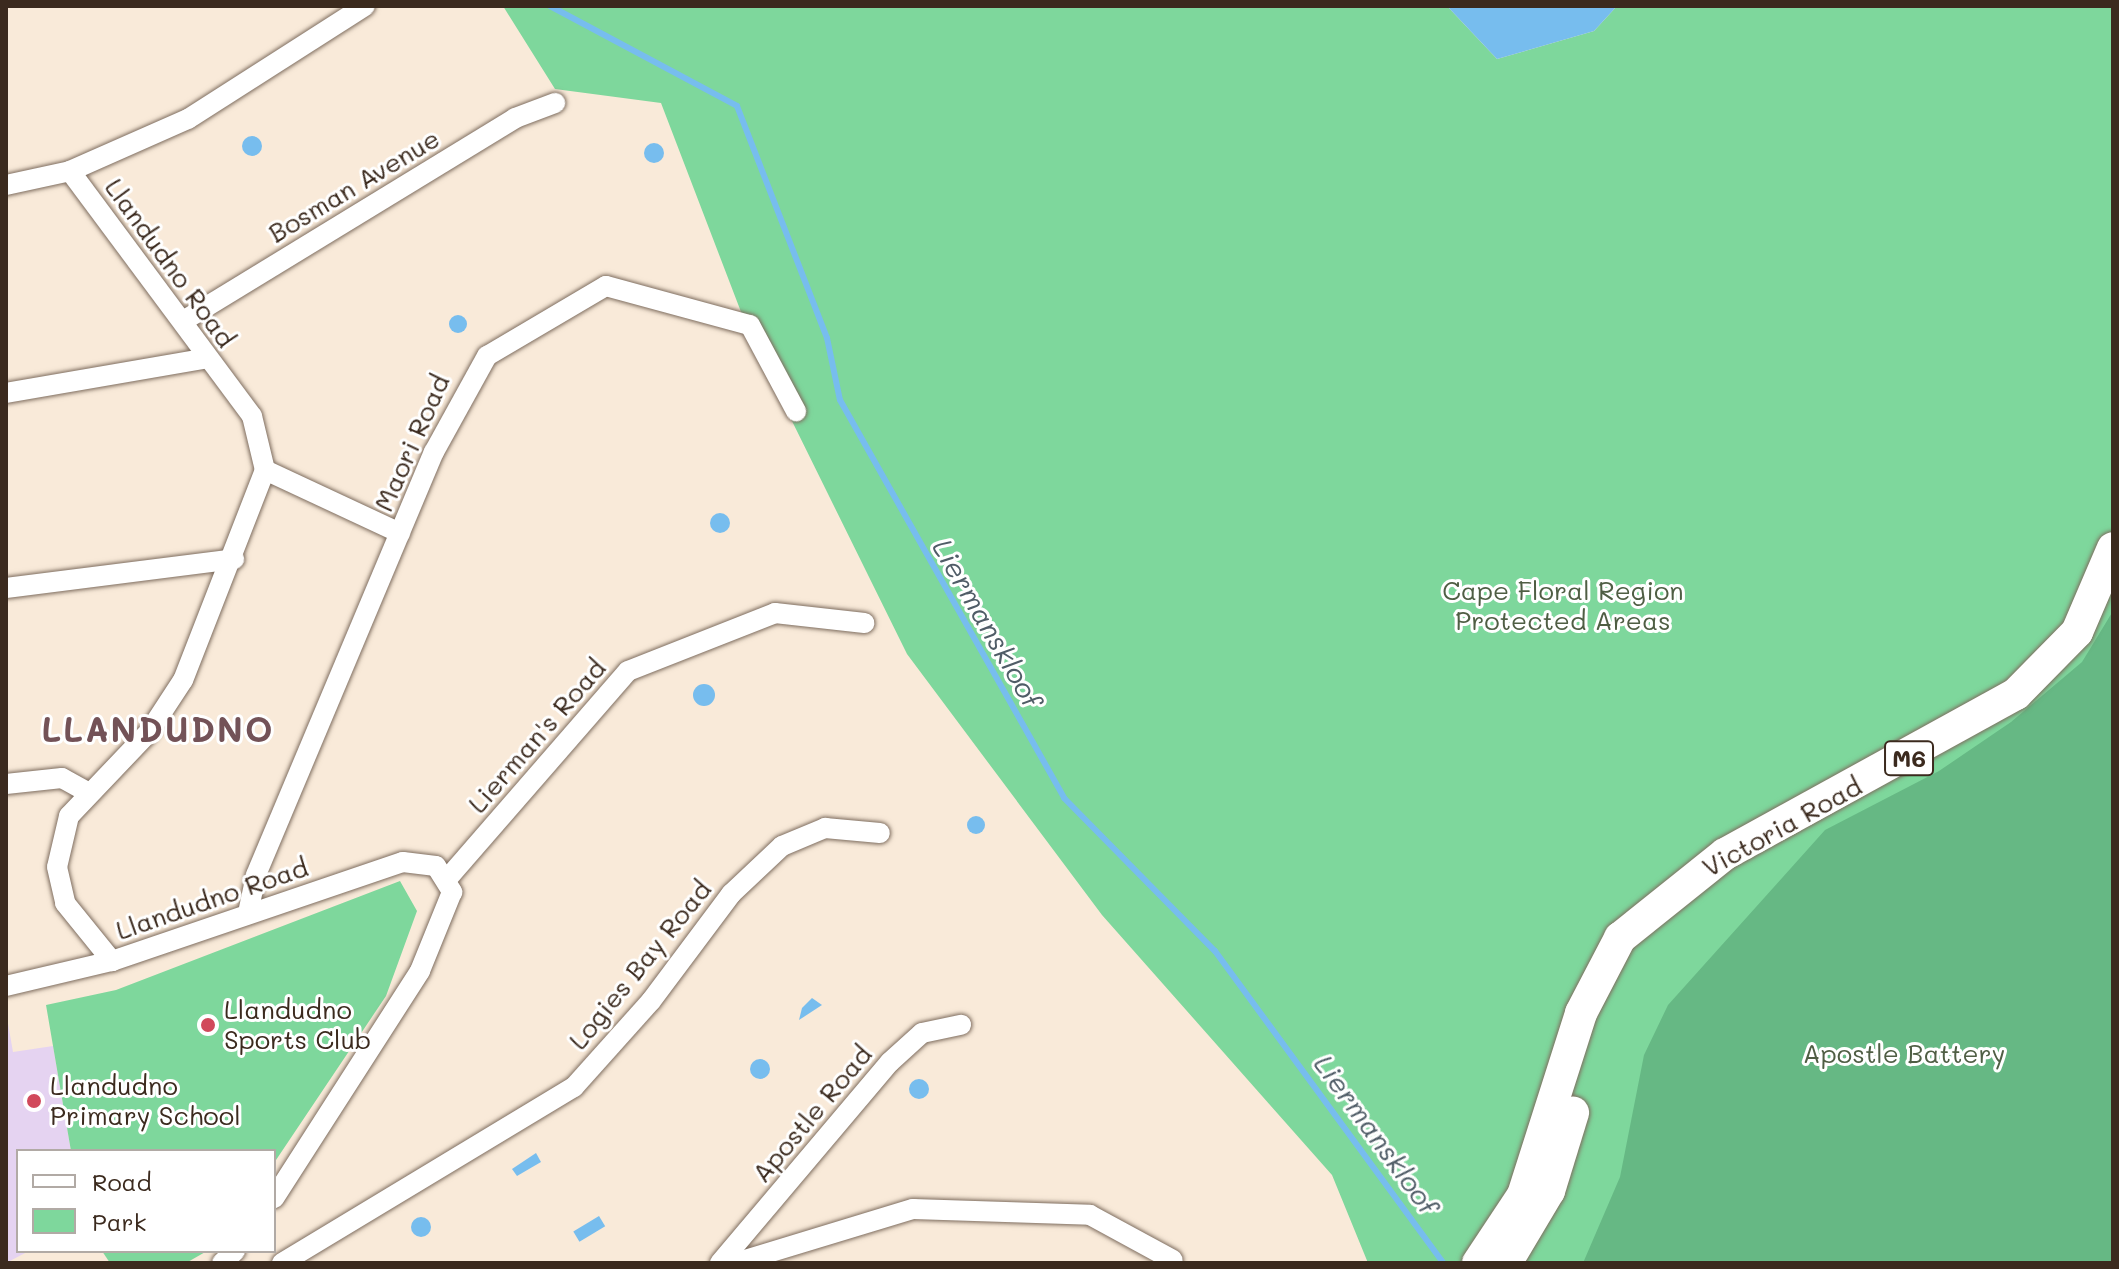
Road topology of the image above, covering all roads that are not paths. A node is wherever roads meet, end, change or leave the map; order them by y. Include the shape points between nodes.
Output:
1 (365, 6) edge
2 (555, 103) dead end
3 (70, 171) junction
4 (6, 185) edge
5 (183, 321) junction
6 (208, 358) junction
7 (6, 393) edge
8 (796, 411) dead end
9 (265, 470) junction
10 (400, 533) junction
11 (2113, 548) edge
12 (234, 559) junction
13 (6, 588) edge
14 (864, 623) dead end
15 (6, 784) edge
16 (87, 792) junction
17 (880, 833) dead end
18 (448, 878) junction
19 (248, 913) junction
20 (1651, 914) junction
21 (112, 961) junction
22 (6, 986) edge
23 (961, 1025) dead end
24 (276, 1195) edge
25 (1173, 1260) dead end
26 (282, 1263) edge
27 (720, 1263) edge
28 (735, 1263) edge
29 (1478, 1263) edge
30 (1506, 1263) edge

1 - 3 street via 188,119
2 - 5 street, Bosman Avenue via 515,118
3 - 4 street
3 - 5 street, Llandudno Road
5 - 6 street, Llandudno Road
6 - 7 street
6 - 9 street, Llandudno Road via 252,416
8 - 10 street, Maori Road via 750,325 599,286 479,364
9 - 10 street
9 - 12 street, Llandudno Road
10 - 19 street, Maori Road via 256,875
11 - 20 main road, Victoria Road / M6 via 2077,632 2016,694 1725,854
12 - 13 street
12 - 16 street, Llandudno Road via 170,702
14 - 18 street, Lierman's Road via 805,611 775,613 628,671
15 - 16 street via 62,778
16 - 21 street, Llandudno Road via 62,835 60,886 73,916
17 - 26 street, Logies Bay Road via 825,828 782,846 731,894 651,1001 574,1087
18 - 19 street, Llandudno Road via 426,862 403,862
18 - 24 street via 449,907 420,971
19 - 21 street, Llandudno Road
20 - 29 main road, Victoria Road / M6 via 1610,951 1581,1013 1523,1195
20 - 30 main road, Victoria Road / M6 via 1604,1001 1549,1191
21 - 22 street
23 - 27 street, Apostle Road via 922,1033 890,1062
25 - 28 street via 1090,1215 913,1209

